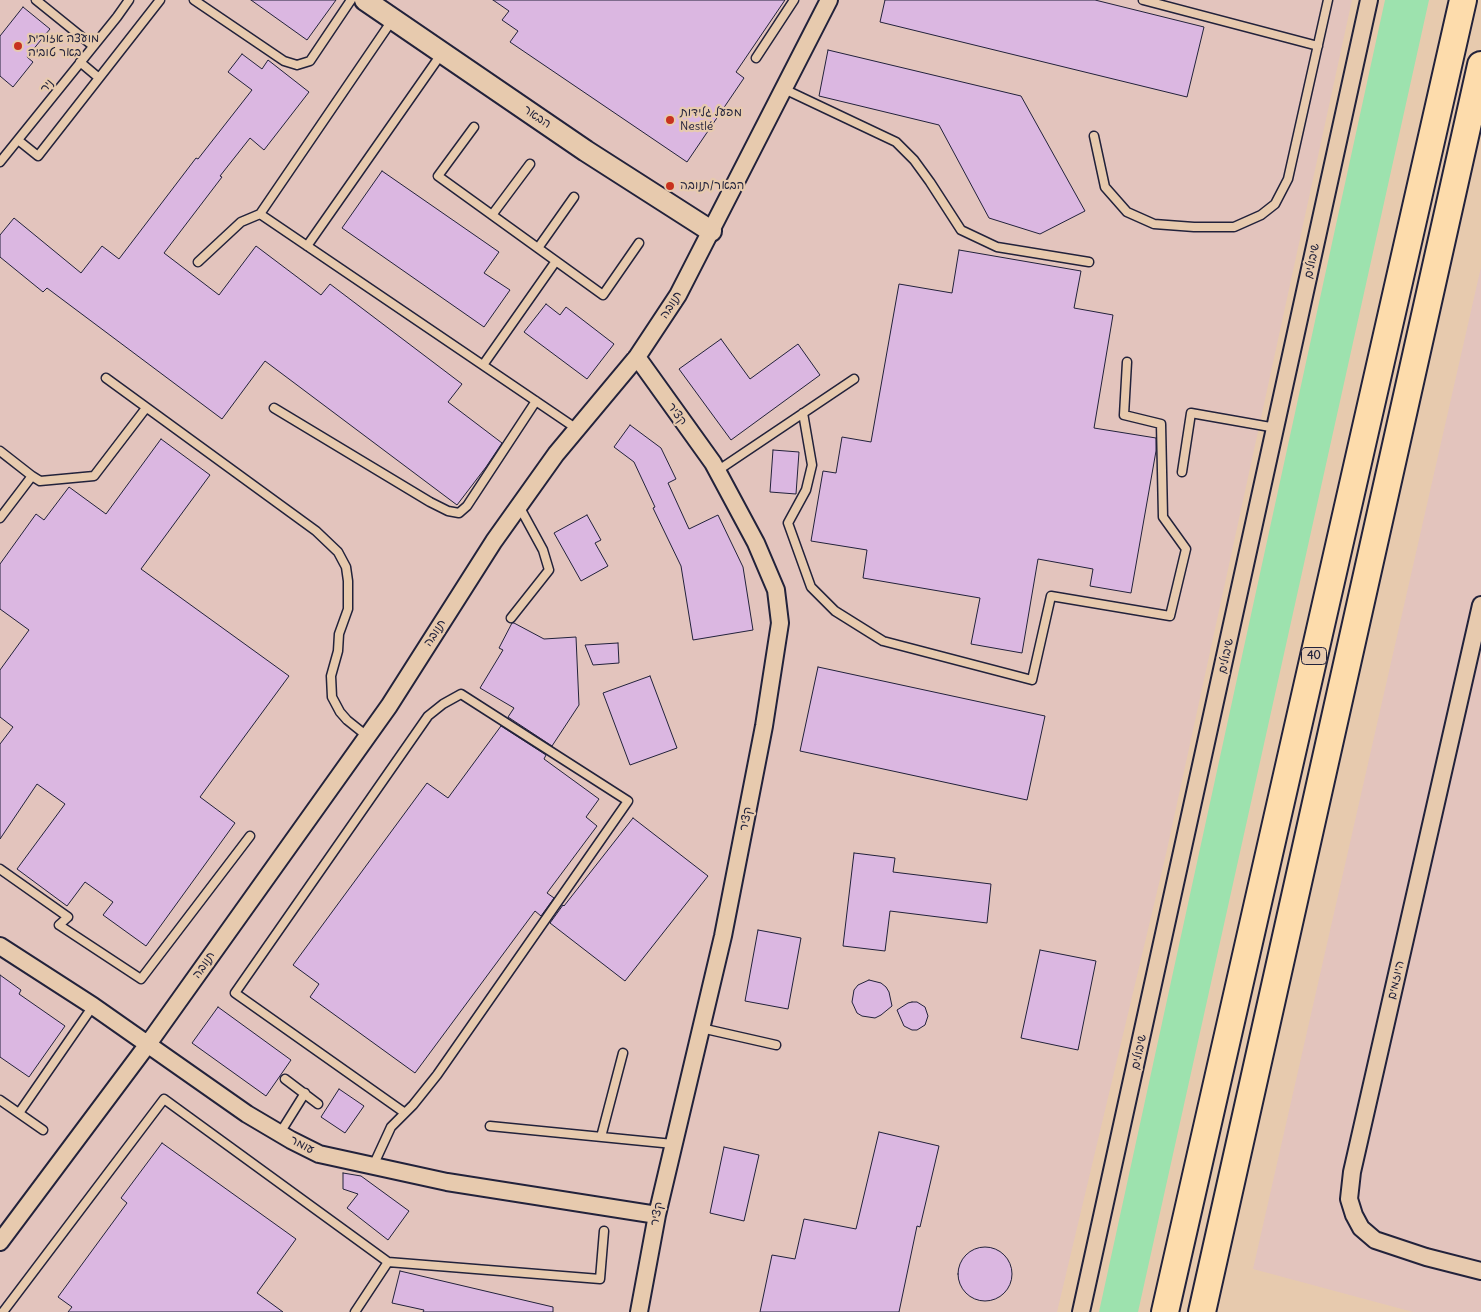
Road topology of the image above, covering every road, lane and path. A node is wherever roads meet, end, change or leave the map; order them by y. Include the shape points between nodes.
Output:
1 (36, 0) edge
2 (129, 0) edge
3 (160, 0) edge
4 (194, 0) edge
5 (351, 0) edge
6 (365, 0) edge
7 (794, 0) edge
8 (829, 0) edge
9 (1142, 0) edge
10 (1328, 0) edge
11 (1369, 0) edge
12 (1464, 0) edge
13 (393, 19) junction
14 (93, 46) junction
15 (1318, 46) junction
16 (442, 53) junction
17 (756, 58) dead end
18 (80, 62) junction
19 (1481, 65) edge
20 (99, 78) junction
21 (784, 89) junction
22 (474, 127) dead end
23 (1094, 136) dead end
24 (18, 140) junction
25 (0, 162) edge
26 (530, 164) dead end
27 (574, 197) dead end
28 (260, 214) junction
29 (492, 215) junction
30 (711, 231) junction
31 (639, 243) dead end
32 (307, 246) junction
33 (538, 248) junction
34 (556, 261) junction
35 (198, 262) dead end
36 (1089, 262) dead end
37 (637, 357) junction
38 (1127, 362) dead end
39 (483, 365) junction
40 (106, 378) dead end
41 (854, 379) dead end
42 (536, 401) junction
43 (146, 408) junction
44 (274, 408) dead end
45 (803, 413) junction
46 (1276, 428) junction
47 (577, 429) junction
48 (0, 451) edge
49 (717, 471) junction
50 (1182, 472) dead end
51 (32, 476) junction
52 (519, 506) junction
53 (0, 518) edge
54 (1481, 605) edge
55 (511, 618) dead end
56 (1479, 626) edge
57 (367, 736) junction
58 (250, 836) dead end
59 (0, 869) edge
60 (0, 946) edge
61 (93, 1006) junction
62 (701, 1028) junction
63 (148, 1044) junction
64 (776, 1045) dead end
65 (623, 1054) dead end
66 (285, 1078) dead end
67 (305, 1093) junction
68 (0, 1100) edge
69 (318, 1104) dead end
70 (18, 1113) junction
71 (405, 1113) junction
72 (490, 1126) dead end
73 (43, 1130) dead end
74 (280, 1133) junction
75 (601, 1137) junction
76 (674, 1144) junction
77 (373, 1166) junction
78 (656, 1215) junction
79 (604, 1231) dead end
80 (0, 1242) edge
81 (388, 1262) junction
82 (1481, 1271) edge
83 (3, 1312) edge
84 (354, 1312) edge
85 (639, 1312) edge
86 (1081, 1312) edge
87 (1165, 1312) edge
88 (1202, 1312) edge

1 - 14 lane
2 - 14 lane, ניר
3 - 20 lane
4 - 5 lane via 284,61 296,64 310,61
6 - 13 street, הבאר
7 - 17 lane
8 - 21 street, תנובה
9 - 15 lane
10 - 15 lane
11 - 46 street, שיבולים
12 - 87 highway, 40
13 - 16 street, הבאר
13 - 28 lane
14 - 18 lane, ניר
15 - 23 lane via 1288,179 1275,204 1261,215 1234,226 1154,224 1127,212 1105,187
16 - 30 street, הבאר
16 - 32 lane
18 - 20 lane
18 - 24 lane, ניר
19 - 88 highway
20 - 24 lane via 38,156
21 - 30 street, תנובה
21 - 36 lane via 896,142 919,168 962,230 997,247
22 - 29 lane via 438,176
24 - 25 lane, ניר
26 - 29 lane
27 - 33 lane
28 - 32 lane
28 - 35 lane via 241,222
29 - 33 lane
30 - 37 street, תנובה via 678,295
31 - 34 lane via 603,295
32 - 39 lane
33 - 34 lane
34 - 39 lane
37 - 47 street, תנובה
37 - 49 street, קציר
38 - 45 lane via 1124,414 1161,424 1162,517 1186,549 1170,616 1051,596 1032,680 882,641 835,611 811,587 788,523 806,490 812,465
39 - 42 lane
40 - 43 lane
41 - 45 lane
42 - 44 lane via 468,506 459,513 430,502
42 - 47 lane
43 - 51 lane via 94,476 40,480
43 - 57 lane via 316,531 338,552 346,567 348,609 339,634 331,676 332,697 347,720
45 - 49 lane
46 - 50 lane via 1191,414
46 - 86 street, שיבולים
47 - 52 street, תנובה
48 - 51 lane
49 - 62 street, קציר via 756,543 776,590 780,623 764,726 727,917
51 - 53 lane
52 - 55 lane via 543,550 549,570
52 - 57 street, תנובה
54 - 56 street, היוזמים
56 - 82 street, היוזמים via 1352,1172 1349,1199 1361,1228 1374,1240
57 - 63 street, תנובה
58 - 59 lane via 141,979 59,925 68,917
60 - 61 street, עומר
61 - 63 street, עומר
61 - 70 lane
62 - 64 lane
62 - 76 street, קציר
63 - 74 street, עומר
63 - 80 street, תנובה
65 - 75 lane
66 - 67 lane
67 - 69 lane
67 - 74 lane
68 - 70 lane
70 - 73 lane
71 - 71 lane via 437,1075 628,801 461,694 428,716 234,993
71 - 77 lane via 391,1127
72 - 75 lane
74 - 77 street, עומר via 319,1154
75 - 76 lane
76 - 78 street, קציר
77 - 78 street, עומר via 447,1182
78 - 85 street, קציר
79 - 81 lane via 600,1278
81 - 83 lane via 164,1099
81 - 84 lane

